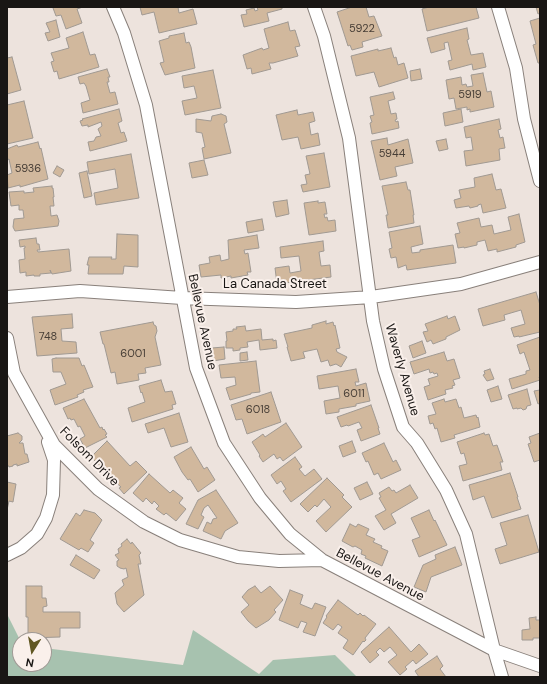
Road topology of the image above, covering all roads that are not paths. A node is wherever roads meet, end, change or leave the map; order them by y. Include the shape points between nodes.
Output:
1 (113, 7) edge
2 (314, 7) edge
3 (498, 7) edge
4 (540, 181) edge
5 (540, 262) edge
6 (7, 297) edge
7 (371, 297) junction
8 (182, 298) junction
9 (7, 338) edge
10 (42, 426) junction
11 (7, 555) edge
12 (322, 560) junction
13 (494, 650) junction
14 (540, 666) edge
15 (502, 677) edge

1 - 8 street, Bellevue Avenue via 124,33 146,105
2 - 7 street, Waverly Avenue via 324,36 349,138
3 - 4 street via 516,68 524,119
5 - 7 street, La Canada Street via 461,284
6 - 8 street, La Canada Street via 80,291
7 - 8 street, La Canada Street via 296,302
7 - 13 street, Waverly Avenue via 373,321 384,369 403,427 417,443 446,490 466,534
8 - 12 street, Bellevue Avenue via 196,368 224,443 260,498 290,534
9 - 10 street, Folsom Drive via 14,372
10 - 11 street via 54,460 53,495 46,518 37,534 21,548
10 - 12 street, Folsom Drive via 54,445 98,488 144,522 180,540 238,557 279,561
12 - 13 street, Bellevue Avenue
13 - 14 street, Bellevue Avenue
13 - 15 street, Waverly Avenue

